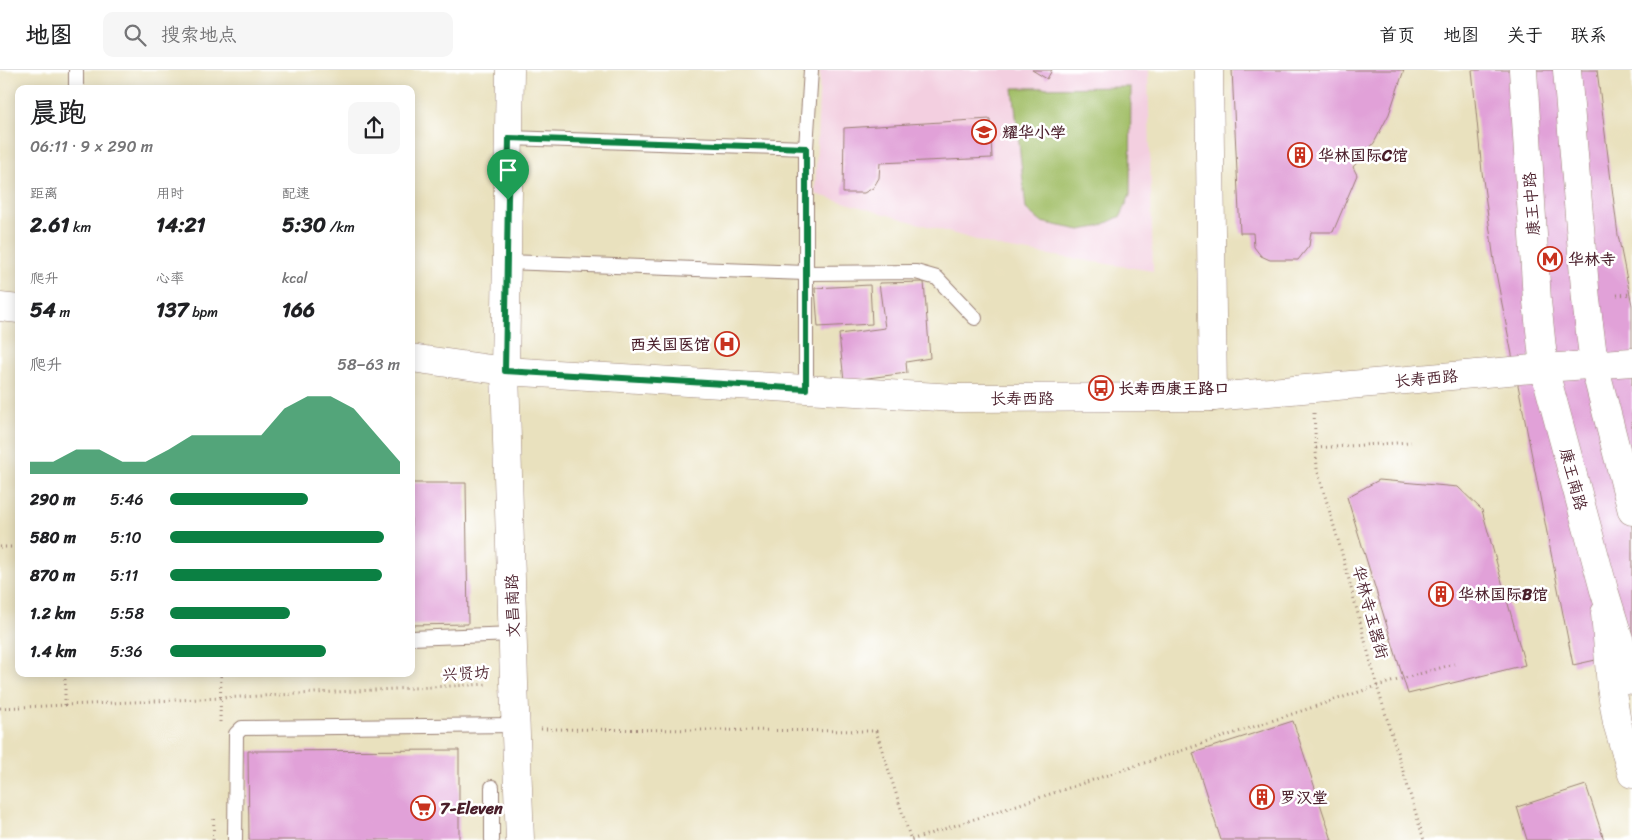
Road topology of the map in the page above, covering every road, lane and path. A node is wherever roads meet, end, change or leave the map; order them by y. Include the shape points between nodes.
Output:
1 (76, 70) edge
2 (510, 70) edge
3 (812, 70) edge
4 (1210, 70) edge
5 (1523, 70) edge
6 (1567, 70) edge
7 (76, 85) edge
8 (509, 138) junction
9 (806, 148) junction
10 (507, 262) junction
11 (806, 273) junction
12 (1632, 294) edge
13 (1617, 295) dead end
14 (0, 307) edge
15 (15, 309) edge
16 (974, 318) dead end
17 (415, 359) edge
18 (1632, 362) edge
19 (1594, 364) junction
20 (1544, 368) junction
21 (505, 371) junction
22 (1313, 388) junction
23 (806, 389) junction
24 (1213, 398) junction
25 (1411, 442) dead end
26 (1316, 448) junction
27 (1632, 511) edge
28 (0, 547) edge
29 (15, 547) edge
30 (1604, 590) junction
31 (513, 634) junction
32 (415, 638) edge
33 (1454, 664) dead end
34 (65, 677) edge
35 (1632, 681) edge
36 (514, 683) junction
37 (1377, 686) junction
38 (65, 705) junction
39 (0, 708) edge
40 (515, 727) junction
41 (1632, 774) edge
42 (492, 786) dead end
43 (235, 840) edge
44 (492, 840) edge
45 (520, 840) edge
46 (1424, 840) edge

1 - 7 lane
2 - 8 street, 文昌南路
3 - 9 lane
4 - 24 street
5 - 20 street, 康王中路
6 - 19 street
8 - 9 lane
8 - 10 street, 文昌南路
9 - 11 lane
10 - 11 lane
10 - 21 street, 文昌南路
11 - 16 lane via 916,272 937,278
11 - 23 lane
12 - 13 path
14 - 15 street
17 - 21 street, 长寿西路
18 - 19 street, 长寿西路
19 - 20 street, 长寿西路
19 - 27 street
20 - 22 street, 长寿西路
20 - 30 street, 康王南路
21 - 23 street, 长寿西路
21 - 31 street, 文昌南路
22 - 24 street, 长寿西路
22 - 26 path, 华林寺玉器街
23 - 24 street, 长寿西路 via 954,398
25 - 26 path
26 - 37 path, 华林寺玉器街 via 1317,469
28 - 29 path
30 - 35 street, 康王南路
30 - 41 street, 康王南路 via 1611,687 1617,723
31 - 32 lane
31 - 36 street, 文昌南路
33 - 37 path
34 - 38 path
36 - 38 path, 兴贤坊
36 - 40 street, 文昌南路
37 - 40 path via 911,840 876,731
37 - 46 path, 华林寺玉器街
38 - 39 path, 兴贤坊
40 - 43 lane via 242,728 236,734
40 - 45 street, 文昌南路
42 - 44 lane

